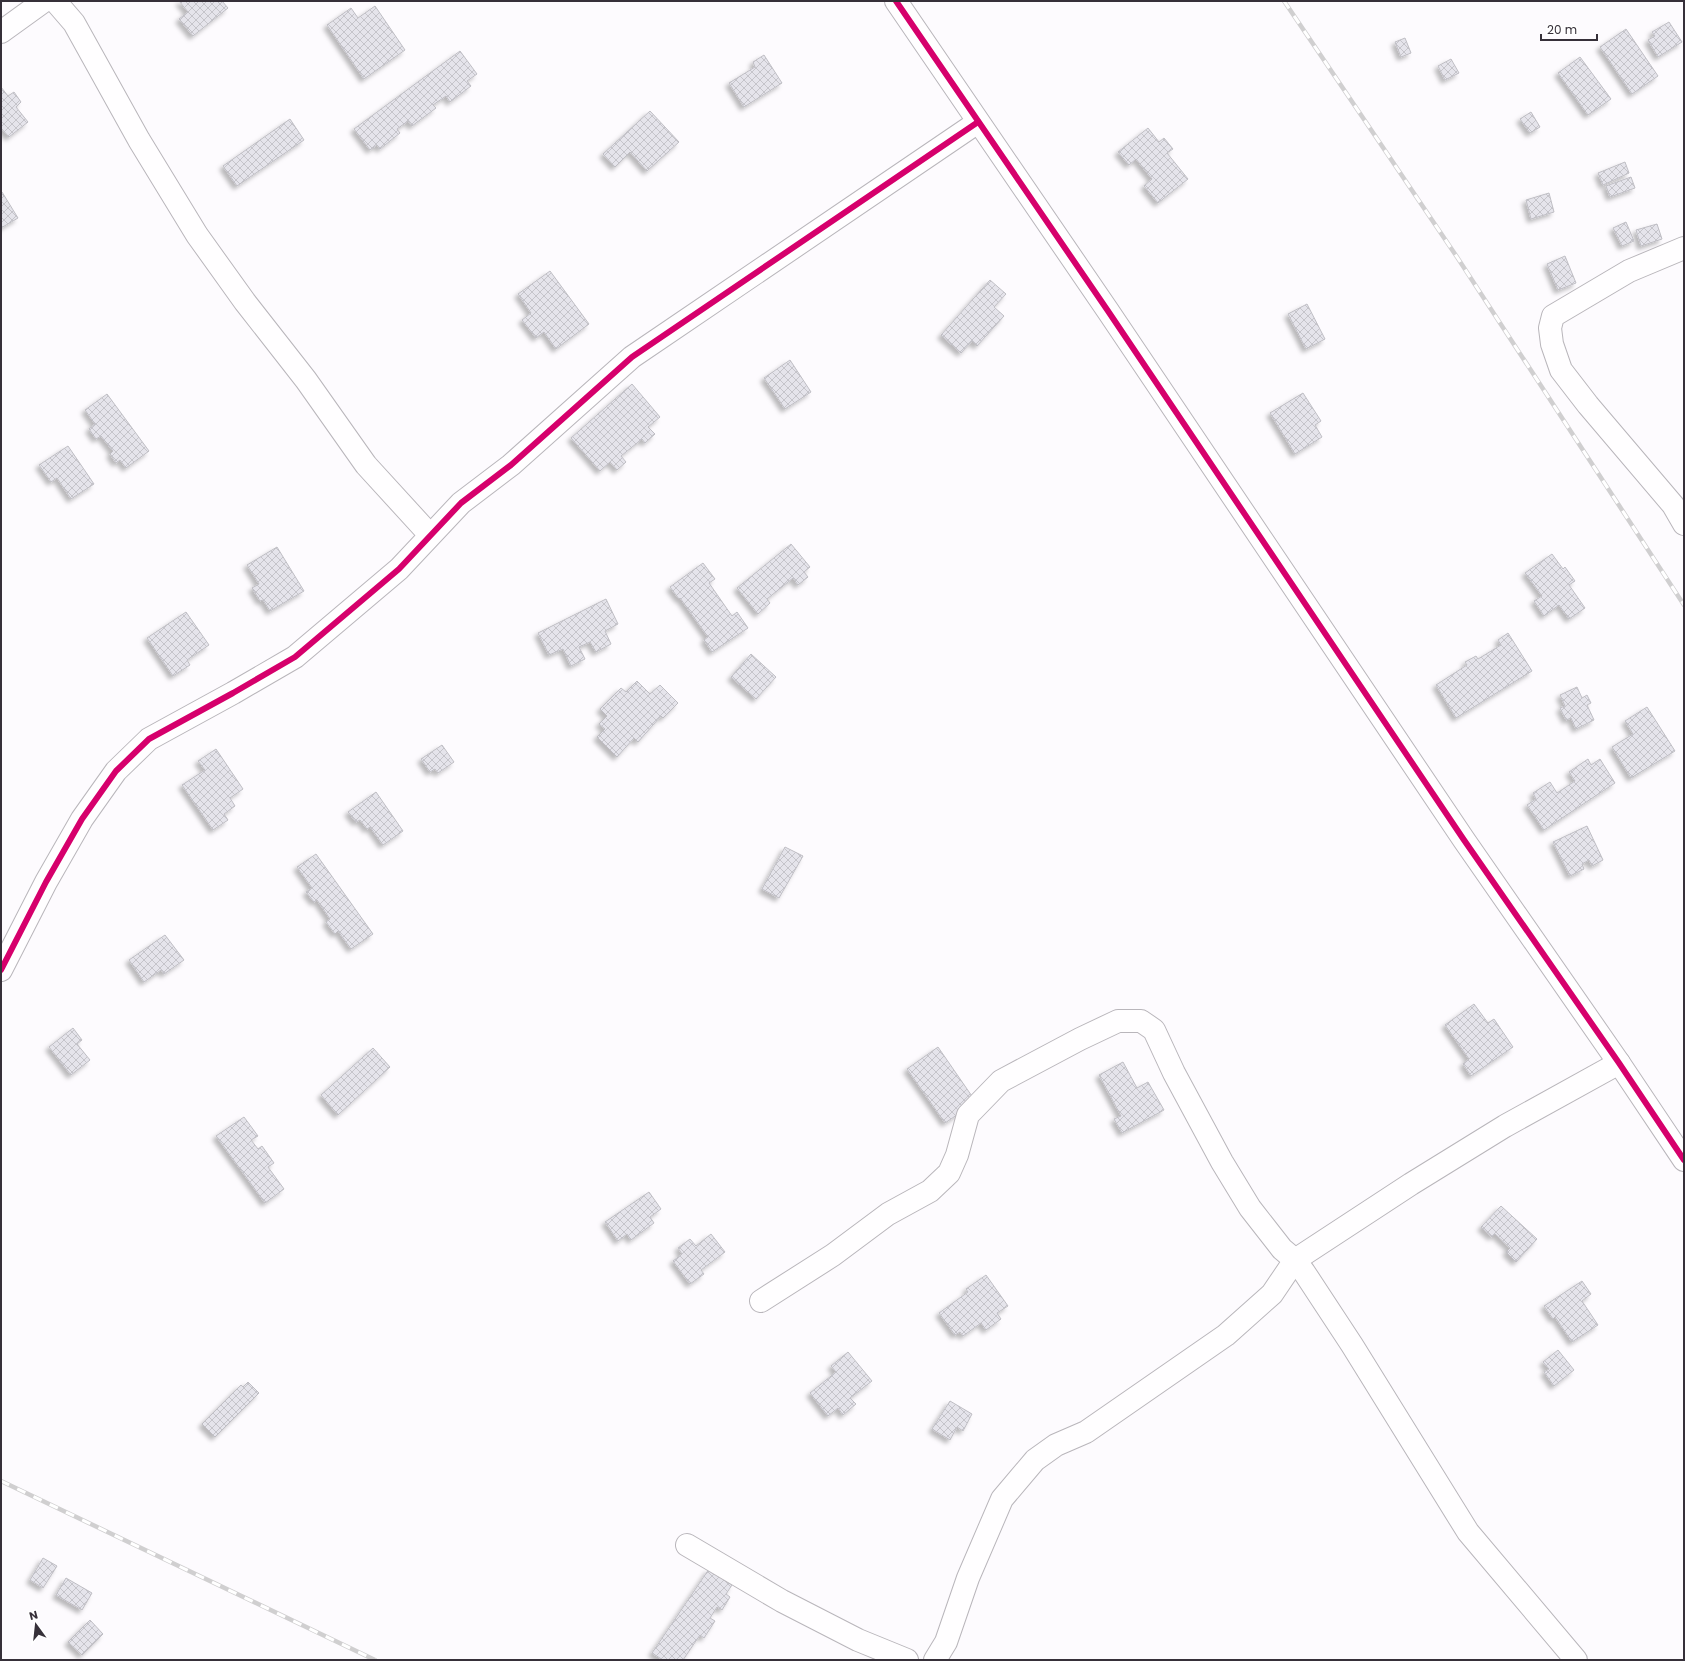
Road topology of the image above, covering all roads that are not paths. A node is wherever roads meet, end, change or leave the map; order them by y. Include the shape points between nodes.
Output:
1 (44, 1) edge
2 (55, 1) edge
3 (896, 1) edge
4 (1, 32) edge
5 (978, 122) junction
6 (1684, 248) edge
7 (1679, 501) edge
8 (1684, 524) edge
9 (430, 535) junction
10 (1, 970) edge
11 (1619, 1063) junction
12 (1684, 1160) edge
13 (1295, 1260) junction
14 (761, 1301) dead end
15 (687, 1545) dead end
16 (906, 1660) edge
17 (935, 1660) edge
18 (1576, 1660) edge

1 - 4 street
2 - 9 street via 74,23 139,140 197,235 366,465
3 - 5 street
5 - 9 street via 657,338 632,357 511,465 461,503
5 - 11 street via 1464,840
6 - 7 street via 1629,271 1572,304 1553,316 1550,328 1552,344 1561,370 1588,406
7 - 8 street
9 - 10 street via 399,569 295,657 149,739 116,771 82,819
11 - 12 street
11 - 13 street via 1505,1126
13 - 14 street via 1282,1249 1250,1208 1177,1080 1154,1030 1141,1021 1118,1022 1001,1080 968,1115 957,1155 949,1172 930,1191 888,1214 833,1255
13 - 17 street via 1272,1294 1226,1335 1086,1432 1056,1445 1035,1460 1002,1500 968,1578 946,1642
13 - 18 street via 1352,1345 1468,1532
15 - 16 street via 782,1601 858,1640

